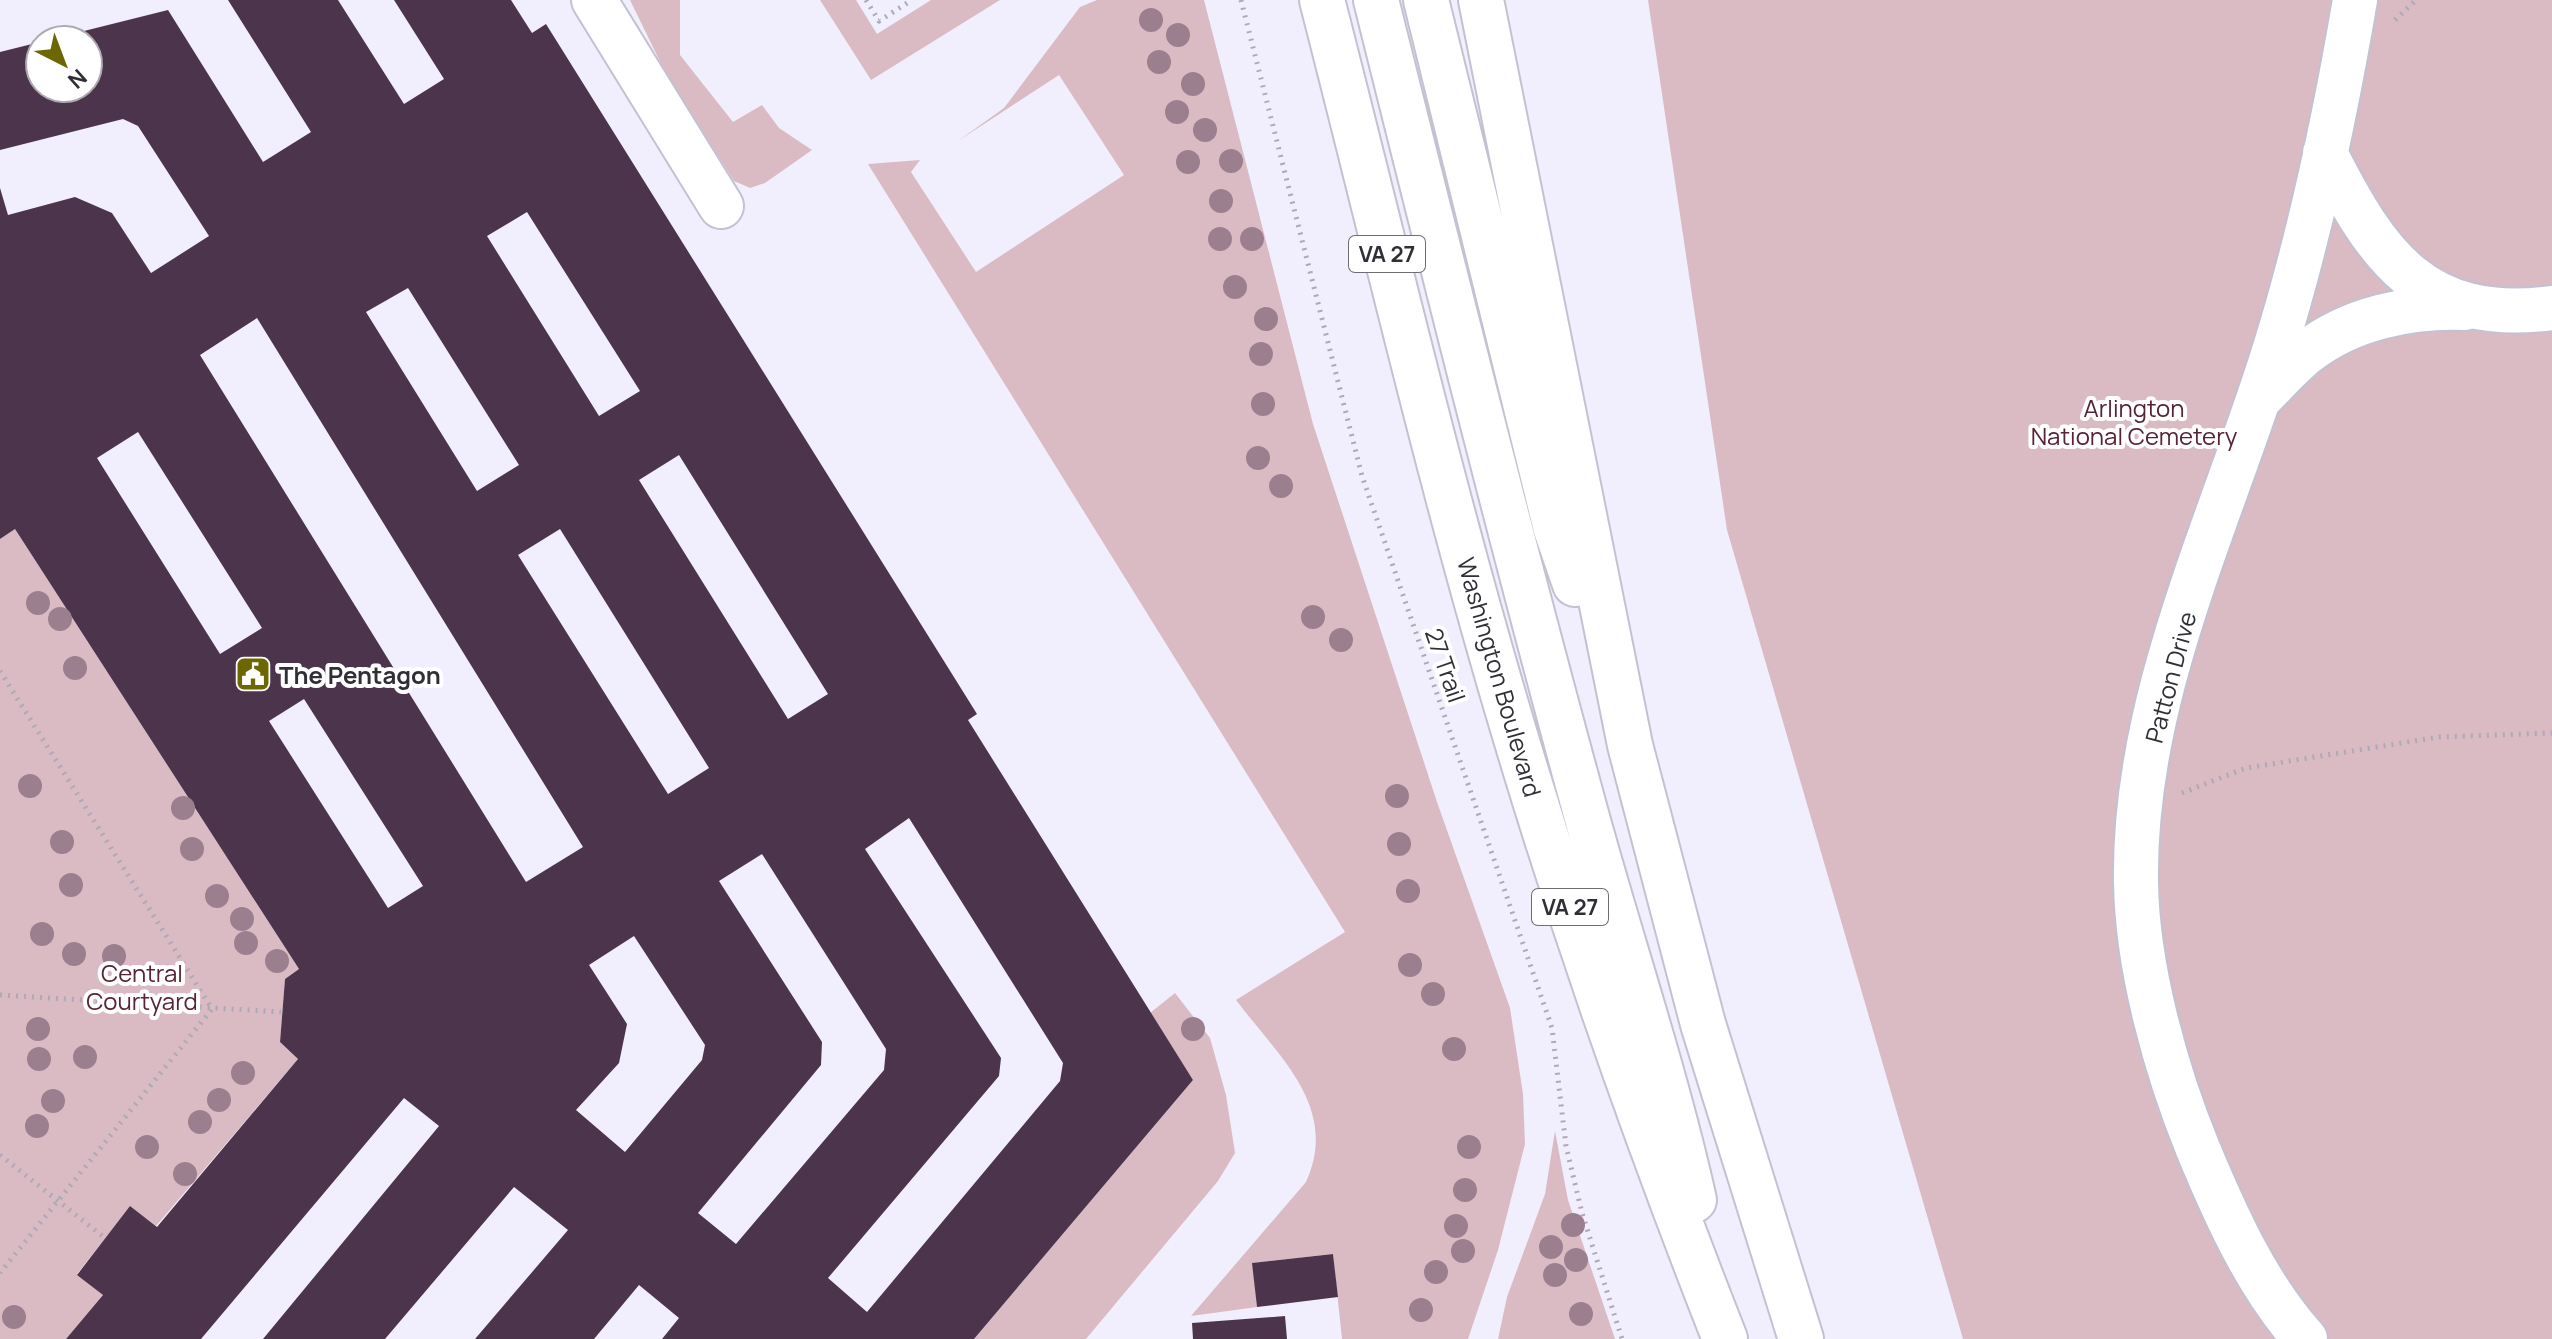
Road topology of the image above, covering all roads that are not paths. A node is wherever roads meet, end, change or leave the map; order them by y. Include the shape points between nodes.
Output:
1 (594, 0) edge
2 (603, 0) edge
3 (1315, 0) edge
4 (1322, 0) edge
5 (1376, 0) edge
6 (1426, 0) edge
7 (1481, 0) edge
8 (2390, 0) edge
9 (2351, 21) edge
10 (1333, 42) junction
11 (631, 59) junction
12 (2325, 153) junction
13 (721, 206) dead end
14 (2552, 308) edge
15 (2489, 309) junction
16 (2257, 401) junction
17 (1630, 745) junction
18 (1726, 1339) edge
19 (1801, 1339) edge
20 (2305, 1339) edge

1 - 11 main road
2 - 11 main road
3 - 10 main road
4 - 10 main road, Washington Boulevard / VA 27
5 - 18 main road via 1528,599 1618,935 1679,1134
6 - 17 main road via 1556,529
7 - 17 main road
8 - 9 main road
9 - 12 main road, Patton Drive
10 - 18 main road, Washington Boulevard / VA 27 via 1515,736 1650,1148
11 - 13 main road
12 - 15 main road via 2370,237 2394,263 2422,285
12 - 16 main road, Patton Drive
14 - 15 main road
15 - 16 main road via 2414,309 2345,330 2307,353
16 - 20 main road, Patton Drive via 2157,711 2140,809 2136,883 2144,957 2183,1112 2239,1241
17 - 19 main road via 1703,1024

